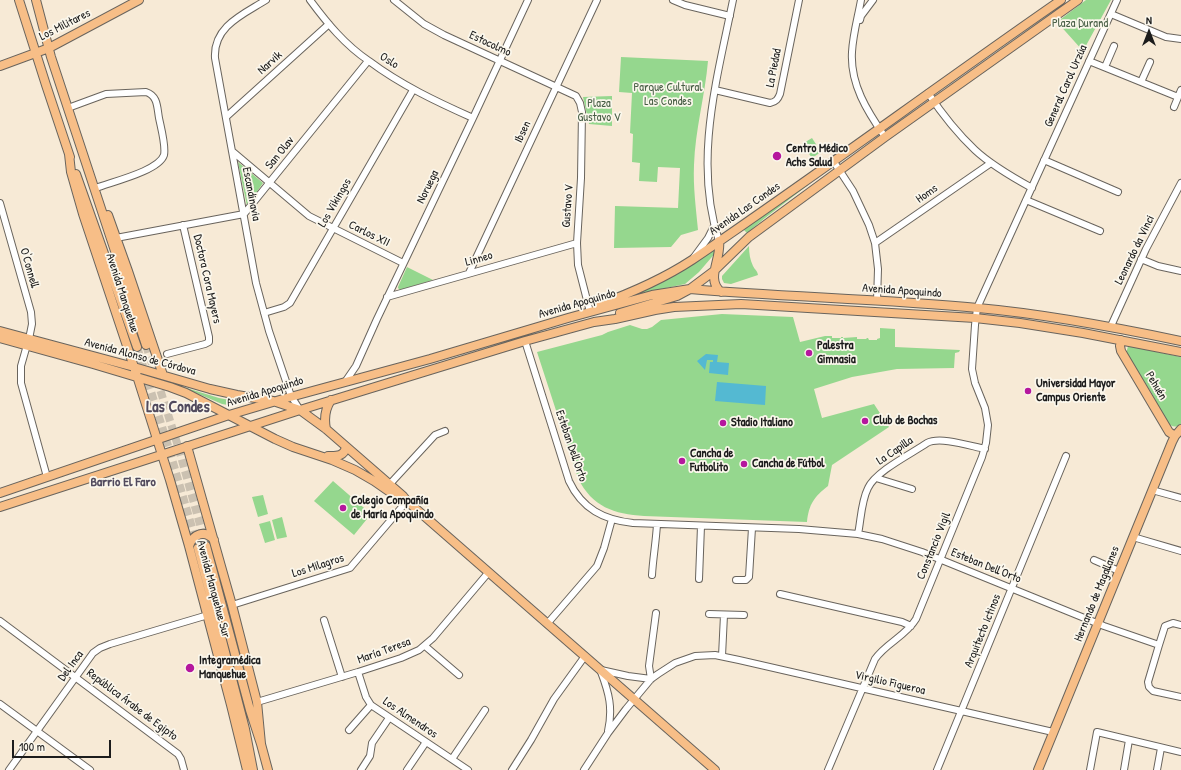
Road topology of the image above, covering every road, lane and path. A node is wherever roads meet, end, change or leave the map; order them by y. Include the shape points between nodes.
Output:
1 (19, 0) edge
2 (36, 0) edge
3 (139, 0) edge
4 (266, 0) edge
5 (310, 0) edge
6 (394, 0) edge
7 (528, 0) edge
8 (597, 0) edge
9 (673, 0) edge
10 (734, 0) edge
11 (799, 0) edge
12 (861, 0) edge
13 (873, 0) edge
14 (1078, 0) edge
15 (1117, 0) edge
16 (1064, 2) edge
17 (1111, 14) junction
18 (730, 16) junction
19 (329, 24) junction
20 (1181, 39) edge
21 (853, 40) junction
22 (1114, 46) dead end
23 (48, 48) junction
24 (35, 53) junction
25 (368, 61) junction
26 (500, 61) junction
27 (1089, 61) junction
28 (1150, 62) dead end
29 (0, 66) edge
30 (1105, 67) junction
31 (1141, 82) junction
32 (556, 88) junction
33 (413, 90) junction
34 (715, 90) junction
35 (1181, 90) edge
36 (928, 93) junction
37 (1178, 97) junction
38 (934, 102) junction
39 (580, 103) joint
40 (1174, 107) dead end
41 (68, 108) junction
42 (226, 117) junction
43 (473, 118) junction
44 (879, 128) junction
45 (885, 137) junction
46 (232, 151) junction
47 (69, 154) junction
48 (1044, 160) junction
49 (834, 162) junction
50 (991, 163) junction
51 (88, 171) junction
52 (840, 171) junction
53 (269, 183) junction
54 (1181, 184) edge
55 (96, 188) junction
56 (1032, 188) junction
57 (1118, 192) dead end
58 (1026, 200) junction
59 (0, 203) edge
60 (244, 214) junction
61 (183, 225) junction
62 (714, 226) junction
63 (333, 228) junction
64 (1100, 231) dead end
65 (116, 238) junction
66 (719, 241) junction
67 (577, 243) junction
68 (875, 243) junction
69 (1141, 259) junction
70 (692, 260) junction
71 (403, 263) junction
72 (714, 271) junction
73 (1181, 271) edge
74 (469, 273) junction
75 (690, 289) junction
76 (721, 292) junction
77 (387, 297) junction
78 (877, 301) junction
79 (589, 308) junction
80 (977, 308) junction
81 (264, 313) junction
82 (568, 318) junction
83 (975, 318) junction
84 (594, 322) junction
85 (1111, 326) junction
86 (0, 331) edge
87 (1140, 332) junction
88 (0, 338) edge
89 (1121, 340) junction
90 (525, 341) junction
91 (1181, 341) edge
92 (28, 342) junction
93 (146, 345) tunnel mouth
94 (137, 347) tunnel mouth
95 (1181, 352) edge
96 (167, 354) dead end
97 (134, 367) junction
98 (163, 375) junction
99 (137, 376) junction
100 (345, 382) junction
101 (290, 396) junction
102 (331, 400) junction
103 (273, 402) junction
104 (300, 410) junction
105 (229, 415) junction
106 (249, 426) junction
107 (1181, 429) edge
108 (326, 430) junction
109 (445, 431) dead end
110 (1178, 437) edge
111 (157, 440) junction
112 (187, 446) junction
113 (346, 447) junction
114 (985, 449) junction
115 (162, 454) junction
116 (313, 454) junction
117 (1066, 456) dead end
118 (47, 477) junction
119 (876, 478) junction
120 (389, 485) junction
121 (912, 489) dead end
122 (1152, 490) junction
123 (0, 493) edge
124 (1181, 498) edge
125 (407, 501) junction
126 (0, 507) edge
127 (612, 520) junction
128 (657, 524) junction
129 (701, 526) junction
130 (752, 528) junction
131 (858, 534) junction
132 (1133, 537) junction
133 (214, 540) junction
134 (206, 546) tunnel mouth
135 (194, 547) junction
136 (1181, 551) edge
137 (940, 559) junction
138 (1094, 560) dead end
139 (1119, 571) junction
140 (488, 573) junction
141 (652, 575) dead end
142 (699, 579) dead end
143 (736, 580) dead end
144 (1012, 588) junction
145 (780, 594) dead end
146 (232, 604) junction
147 (656, 613) dead end
148 (709, 614) dead end
149 (724, 614) junction
150 (208, 615) junction
151 (744, 615) dead end
152 (324, 620) dead end
153 (0, 621) edge
154 (1097, 623) junction
155 (547, 624) junction
156 (1181, 625) edge
157 (911, 626) junction
158 (1159, 645) junction
159 (425, 646) junction
160 (585, 656) junction
161 (722, 656) junction
162 (601, 670) junction
163 (358, 672) junction
164 (459, 675) dead end
165 (76, 677) junction
166 (342, 677) junction
167 (651, 679) junction
168 (862, 688) junction
169 (1181, 697) edge
170 (634, 699) junction
171 (257, 702) junction
172 (0, 704) edge
173 (372, 705) junction
174 (485, 710) dead end
175 (962, 711) junction
176 (389, 718) junction
177 (349, 730) dead end
178 (38, 731) junction
179 (1053, 732) junction
180 (608, 733) junction
181 (1129, 740) junction
182 (426, 742) junction
183 (261, 744) junction
184 (1161, 748) junction
185 (1181, 752) edge
186 (452, 759) junction
187 (460, 768) edge
188 (10, 770) edge
189 (90, 770) edge
190 (184, 770) edge
191 (246, 770) edge
192 (253, 770) edge
193 (268, 770) edge
194 (361, 770) edge
195 (407, 770) edge
196 (468, 770) edge
197 (512, 770) edge
198 (584, 770) edge
199 (715, 770) edge
200 (828, 770) edge
201 (937, 770) edge
202 (1038, 770) edge
203 (1090, 770) edge
204 (1124, 770) edge
205 (1158, 770) edge

1 - 24 main road, Avenida Manquehue
2 - 23 main road, Avenida Manquehue
3 - 23 main road, Los Militares
4 - 42 street, Escandinavia via 228,25 221,32 217,42 215,60
5 - 19 street, Oslo
6 - 26 street, Estocolmo via 424,24
7 - 26 street, Noruega
8 - 32 street, Ibsen
9 - 18 street
10 - 18 street
11 - 34 street, La Piedad via 778,99 770,103
12 - 21 street
13 - 21 street via 861,16
14 - 16 main road, Avenida Las Condes
15 - 17 street, General Carol Urzúa
16 - 36 main road, Avenida Las Condes
16 - 38 main road, Avenida Las Condes
17 - 20 street via 1166,37
17 - 27 street, General Carol Urzúa
18 - 34 street
19 - 25 street, Oslo
19 - 42 street, Narvik
21 - 44 street via 852,59 856,86 862,102
22 - 30 street
23 - 24 main road, Los Militares
23 - 41 main road, Avenida Manquehue
24 - 29 main road, Los Militares
24 - 47 main road, Avenida Manquehue
25 - 33 street, Oslo
25 - 53 street, San Olav
26 - 32 street, Estocolmo
26 - 43 street, Noruega
27 - 30 street
27 - 48 street, General Carol Urzúa
28 - 31 street
30 - 31 street
31 - 37 street
32 - 39 street, Estocolmo via 576,96
32 - 74 street, Ibsen
33 - 43 street, Oslo
33 - 63 street, Los Vikingos
34 - 62 street via 708,134 707,161
35 - 37 street
36 - 38 street
36 - 44 main road, Avenida Las Condes
37 - 40 street
38 - 45 main road, Avenida Las Condes
38 - 50 street via 961,136
39 - 67 street, Gustavo V via 581,178
41 - 51 main road, Avenida Manquehue
41 - 55 street via 106,94 146,92 157,102 164,150 162,160 146,170
42 - 46 street, Escandinavia
43 - 71 street, Noruega
44 - 45 street
44 - 49 main road, Avenida Las Condes
45 - 52 main road, Avenida Las Condes
46 - 53 street, Carlos XII
46 - 60 street, Escandinavia
47 - 94 main road, Avenida Manquehue
47 - 97 main road, Avenida Manquehue via 70,172
48 - 56 street, General Carol Urzúa
48 - 57 street
49 - 52 street
49 - 66 main road, Avenida Las Condes
50 - 56 street
50 - 68 street, Homs
51 - 55 main road, Avenida Manquehue
51 - 93 main road, Avenida Manquehue
52 - 68 street via 853,192
52 - 72 main road, Avenida Las Condes via 749,237
53 - 60 street, San Olav
53 - 63 street, Carlos XII via 309,216
54 - 69 street, Leonardo da Vinci
55 - 65 main road, Avenida Manquehue
56 - 58 street, General Carol Urzúa
58 - 64 street
58 - 80 street, General Carol Urzúa
59 - 92 street, O'Connell via 31,312 32,324
60 - 61 street
60 - 81 street, Escandinavia
61 - 65 street
61 - 96 street, Doctora Cora Mayers via 209,337 205,344
62 - 66 street
62 - 70 street
63 - 71 street, Carlos XII
63 - 81 street, Los Vikingos via 290,303
65 - 98 main road, Avenida Manquehue
66 - 70 main road, Avenida Las Condes
66 - 72 main road via 720,251
67 - 74 street, Linneo
67 - 79 street, Gustavo V via 578,265
68 - 78 street via 878,269
69 - 73 street
69 - 85 street, Leonardo da Vinci
70 - 79 main road, Avenida Las Condes via 644,286
71 - 77 street, Noruega
72 - 75 main road, Avenida Las Condes
72 - 76 main road via 715,284
74 - 77 street, Linneo
75 - 76 main road, Avenida Apoquindo
75 - 82 main road, Avenida Apoquindo via 652,295
75 - 84 main road, Avenida Las Condes via 678,296
76 - 78 main road, Avenida Apoquindo
77 - 100 street, Noruega via 356,366
78 - 80 main road, Avenida Apoquindo
79 - 82 main road, Avenida Las Condes
80 - 83 street, Constancio Vigil
80 - 85 main road, Avenida Apoquindo
81 - 101 street, Escandinavia
82 - 100 main road, Avenida Apoquindo
83 - 84 main road, Avenida Apoquindo via 741,304 674,307
83 - 89 main road, Avenida Apoquindo
83 - 114 street, Constancio Vigil via 972,369 987,416
84 - 90 main road, Avenida Apoquindo
85 - 87 main road, Avenida Apoquindo
86 - 92 main road, Avenida Alonso de Córdova
87 - 89 main road
87 - 91 main road, Avenida Apoquindo
88 - 92 main road, Avenida Alonso de Córdova
89 - 95 main road, Avenida Apoquindo
89 - 110 main road, Pehuén via 1121,351 1169,432
90 - 102 main road, Avenida Apoquindo
90 - 127 street, Esteban Dell'Orto via 572,486 588,507
92 - 97 main road, Avenida Alonso de Córdova
92 - 99 main road, Avenida Alonso de Córdova
92 - 118 street, O'Connell via 21,366 21,383
97 - 98 main road, Avenida Alonso de Córdova
97 - 99 main road, Avenida Manquehue
98 - 103 main road, Avenida Alonso de Córdova via 227,393
99 - 105 main road, Avenida Alonso de Córdova via 186,393
99 - 111 main road, Avenida Manquehue
100 - 101 main road, Avenida Apoquindo
101 - 103 main road, Avenida Apoquindo
101 - 104 street, Escandinavia
102 - 104 main road, Avenida Apoquindo
102 - 108 main road via 325,415
103 - 104 main road, Avenida Alonso de Córdova
103 - 105 main road, Avenida Apoquindo
104 - 106 main road, Avenida Apoquindo
104 - 108 main road
105 - 106 main road, Avenida Alonso de Córdova
105 - 111 main road, Avenida Apoquindo
106 - 112 main road, Avenida Apoquindo
106 - 116 main road, Avenida Alonso de Córdova
107 - 110 main road, Hernando de Magallanes
108 - 113 main road
109 - 120 street via 435,435
110 - 122 main road, Hernando de Magallanes
111 - 115 main road, Avenida Manquehue Sur
111 - 118 main road, Avenida Apoquindo
112 - 115 main road, Avenida Apoquindo
112 - 133 main road, Avenida Manquehue Sur
113 - 116 main road via 343,454 336,456
113 - 120 main road
114 - 119 street, La Capilla via 934,440
114 - 137 street, Constancio Vigil
115 - 126 main road, Avenida Apoquindo
115 - 135 main road, Avenida Manquehue Sur
116 - 125 main road via 355,470 401,500
117 - 144 street, Arquitecto Ictinos
118 - 123 main road, Avenida Apoquindo
119 - 121 street
119 - 131 street, La Capilla via 866,494
120 - 125 main road
122 - 124 street
122 - 132 main road, Hernando de Magallanes
125 - 140 main road
125 - 146 street, Los Milagros via 350,568
127 - 128 street, Esteban Dell'Orto
127 - 155 street via 597,566
128 - 129 street, Esteban Dell'Orto
128 - 141 street
129 - 130 street, Esteban Dell'Orto
129 - 142 street
130 - 131 street, Esteban Dell'Orto
130 - 143 street via 750,577 746,580
131 - 137 street, Esteban Dell'Orto via 894,542
132 - 136 street
132 - 139 main road, Hernando de Magallanes
133 - 135 main road via 210,535 202,533 195,537
133 - 146 main road, Avenida Manquehue Sur
134 - 183 main road, Avenida Manquehue Sur
135 - 150 main road, Avenida Manquehue Sur
135 - 192 main road, Avenida Manquehue Sur via 245,730
137 - 144 street, Esteban Dell'Orto
137 - 157 street, Constancio Vigil via 918,615
138 - 139 street
139 - 154 main road, Hernando de Magallanes
140 - 155 main road
140 - 159 street, María Teresa
144 - 154 street, Esteban Dell'Orto
144 - 175 street, Arquitecto Ictinos
145 - 157 street
146 - 171 main road, Avenida Manquehue Sur
147 - 167 street via 649,666
148 - 149 street
149 - 151 street
149 - 161 street
150 - 165 street, Del Inca via 100,648 93,653
150 - 191 main road, Avenida Manquehue Sur
152 - 166 street
153 - 165 street, República Árabe de Egipto
154 - 158 street, Esteban Dell'Orto
154 - 179 main road, Hernando de Magallanes
155 - 160 main road
156 - 158 street via 1170,623 1165,626
157 - 168 street, Constancio Vigil via 878,654
158 - 169 street via 1148,682 1149,687 1153,691
159 - 163 street, María Teresa via 407,656
159 - 164 street
160 - 162 main road
160 - 197 street via 554,699
161 - 167 street, Virgilio Figueroa via 688,658 675,663
161 - 168 street, Virgilio Figueroa
162 - 167 street
162 - 170 main road
162 - 180 street via 610,703
163 - 166 street, María Teresa
163 - 173 street, Los Almendros via 366,697
165 - 178 street, Del Inca
165 - 190 street, República Árabe de Egipto via 178,754
166 - 171 street, María Teresa
167 - 170 street, Virgilio Figueroa
168 - 175 street, Virgilio Figueroa
168 - 200 street, Constancio Vigil
170 - 180 street, Virgilio Figueroa
170 - 199 main road
171 - 183 main road, Avenida Manquehue Sur
172 - 178 street
173 - 176 street, Los Almendros
173 - 177 street
174 - 186 street
175 - 179 street, Virgilio Figueroa
175 - 201 street, Arquitecto Ictinos
176 - 182 street, Los Almendros
176 - 194 street via 372,743 370,756
178 - 188 street, Del Inca
178 - 189 street
179 - 202 main road, Hernando de Magallanes
180 - 198 street, Virgilio Figueroa
181 - 184 street
181 - 203 street via 1096,732
181 - 204 street
182 - 186 street, Los Almendros
182 - 195 street
183 - 193 main road, Avenida Manquehue Sur
184 - 185 street
184 - 205 street
186 - 187 street, Los Almendros
187 - 196 street, Los Almendros

